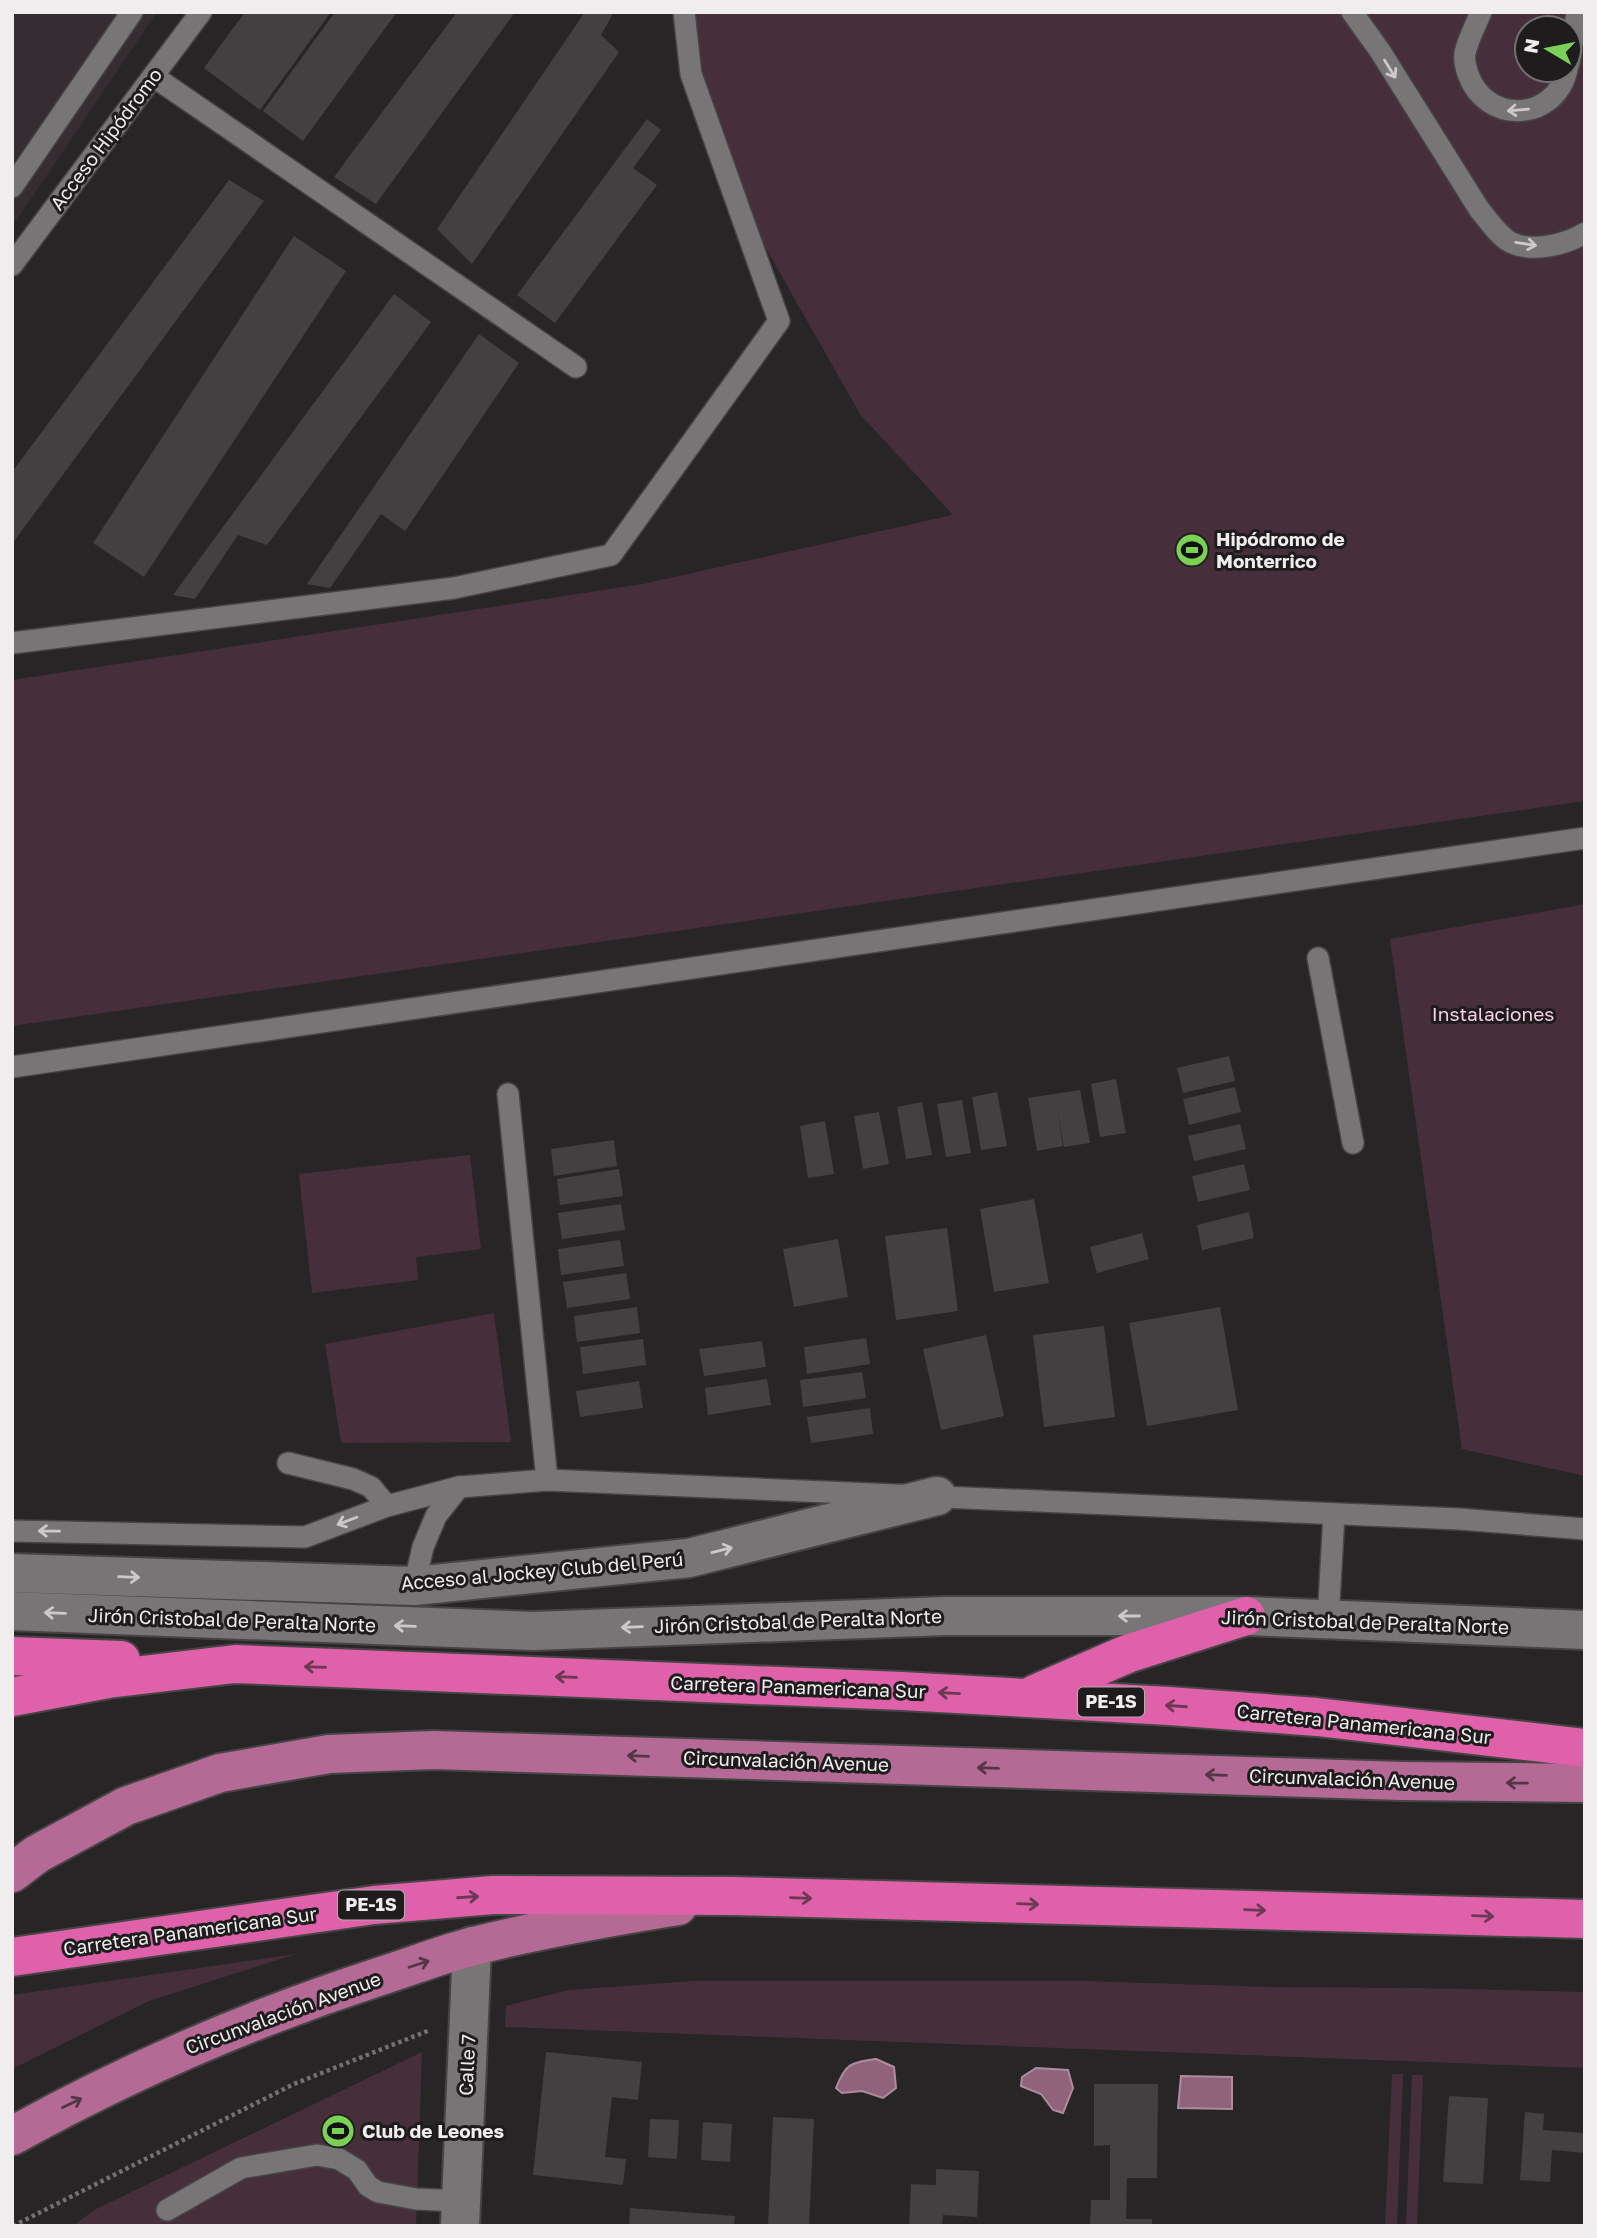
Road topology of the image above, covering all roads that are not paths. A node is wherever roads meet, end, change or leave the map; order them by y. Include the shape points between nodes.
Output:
1 (132, 12) edge
2 (201, 12) edge
3 (684, 12) edge
4 (1352, 12) edge
5 (1481, 12) edge
6 (153, 76) junction
7 (1561, 84) edge
8 (12, 187) edge
9 (1585, 233) edge
10 (12, 265) edge
11 (576, 367) dead end
12 (12, 643) edge
13 (1585, 838) edge
14 (1318, 958) dead end
15 (12, 1067) edge
16 (508, 1094) dead end
17 (1353, 1143) dead end
18 (288, 1462) dead end
19 (547, 1480) junction
20 (459, 1487) junction
21 (937, 1496) junction
22 (387, 1506) junction
23 (1334, 1514) junction
24 (1585, 1529) edge
25 (12, 1531) edge
26 (12, 1573) edge
27 (414, 1586) junction
28 (12, 1611) edge
29 (1246, 1616) junction
30 (1328, 1621) junction
31 (1585, 1630) edge
32 (12, 1656) edge
33 (235, 1664) junction
34 (12, 1697) edge
35 (1027, 1698) junction
36 (1585, 1748) edge
37 (1585, 1783) edge
38 (12, 1873) edge
39 (732, 1896) junction
40 (1585, 1919) edge
41 (472, 1946) junction
42 (12, 1957) edge
43 (12, 2136) edge
44 (167, 2210) dead end
45 (460, 2214) edge

1 - 8 lane
2 - 6 lane, Acceso Hipódromo
3 - 12 lane via 691,74 779,321 611,555 454,588
4 -> 9 lane via 1479,209 1509,242 1530,247 1574,240
7 -> 5 lane via 1545,102 1528,110 1510,112 1481,97 1471,83 1465,53
6 - 10 lane, Acceso Hipódromo
6 - 11 lane
13 - 15 lane
14 - 17 lane
16 - 19 lane
18 - 22 lane via 354,1479 371,1487
19 - 20 lane
19 - 21 lane
20 - 22 lane
20 - 27 lane via 436,1516
21 - 23 lane
27 -> 21 street, Acceso al Jockey Club del Perú via 689,1558
22 -> 25 lane via 304,1537
23 - 24 lane
23 - 30 lane
26 -> 27 street, Acceso al Jockey Club del Perú
29 -> 28 street, Jirón Cristobal de Peralta Norte via 946,1616 533,1631
29 - 30 street, Jirón Cristobal de Peralta Norte
29 - 35 highway via 1127,1654
30 - 31 street, Jirón Cristobal de Peralta Norte
32 - 33 highway
33 - 34 highway, Carretera Panamericana Sur / PE-1S via 108,1679
35 -> 33 highway, Carretera Panamericana Sur / PE-1S
36 -> 35 highway, Carretera Panamericana Sur / PE-1S via 1317,1717
37 -> 38 main road, Circunvalación Avenue via 434,1750 329,1754 220,1773 127,1806 37,1854
39 -> 40 highway, Carretera Panamericana Sur / PE-1S
39 - 41 main road, Circunvalación Avenue
42 -> 39 highway, Carretera Panamericana Sur / PE-1S via 374,1905 493,1895
43 -> 41 main road, Circunvalación Avenue via 173,2054 300,2003
41 - 45 street, Calle 7
44 - 45 lane via 240,2168 317,2155 357,2170 378,2192

